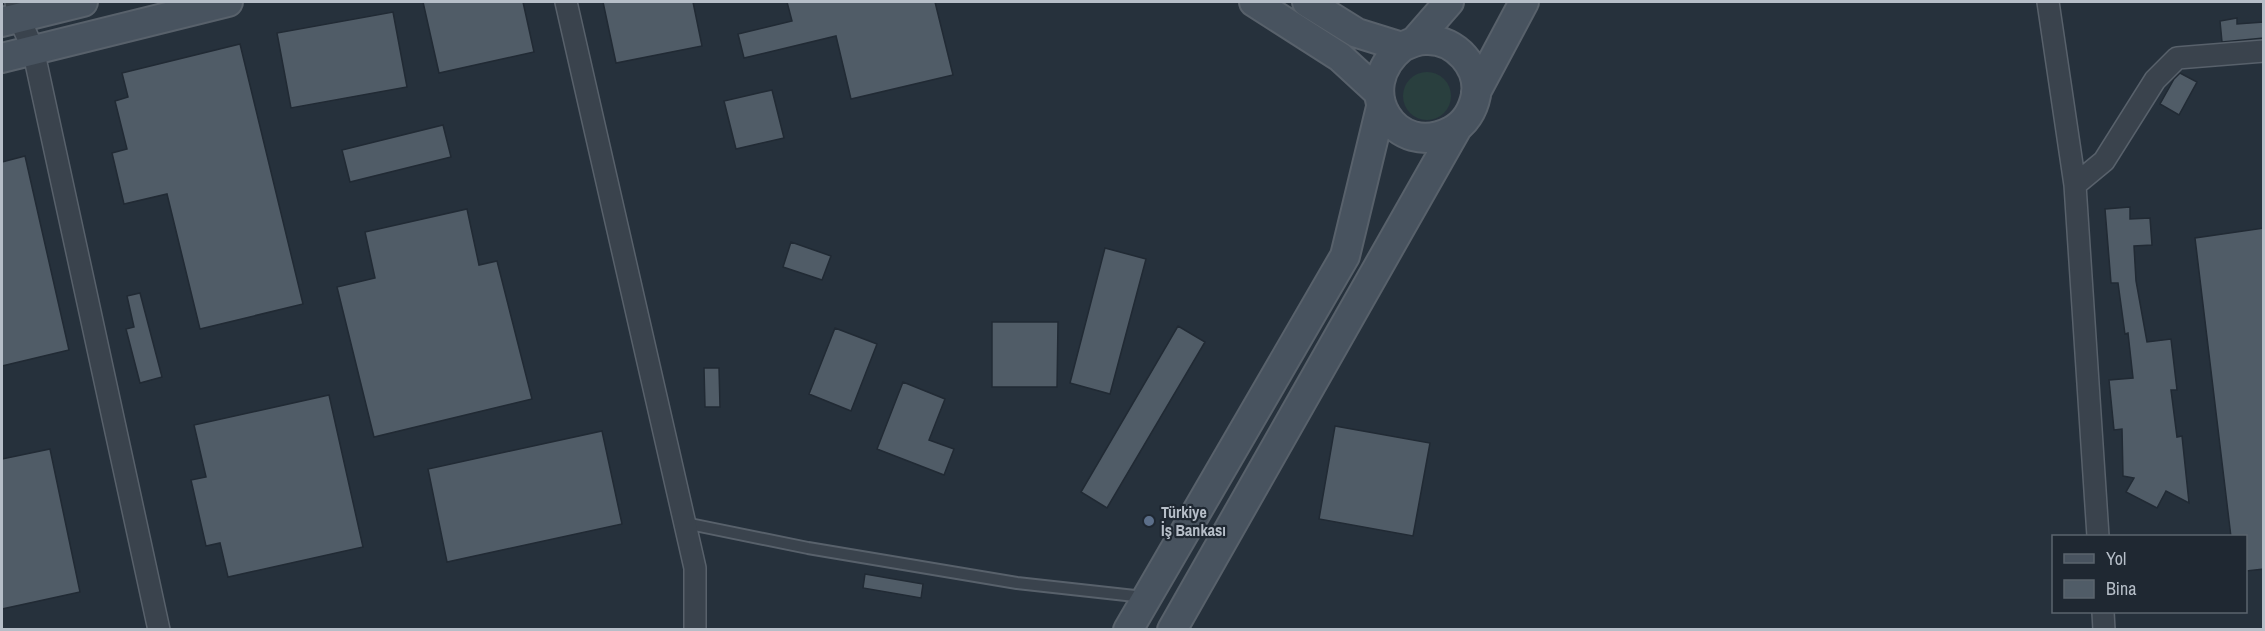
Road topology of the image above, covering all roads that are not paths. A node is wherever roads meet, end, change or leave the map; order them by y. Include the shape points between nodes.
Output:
1 (83, 2) edge
2 (228, 2) edge
3 (566, 2) edge
4 (1254, 2) edge
5 (1307, 2) edge
6 (1449, 2) edge
7 (1524, 2) edge
8 (2048, 2) edge
9 (12, 14) edge
10 (1408, 44) junction
11 (33, 49) junction
12 (2264, 51) edge
13 (2, 58) edge
14 (1476, 92) junction
15 (1380, 99) junction
16 (1457, 128) junction
17 (2075, 186) junction
18 (685, 523) junction
19 (2098, 535) edge
20 (1148, 598) junction
21 (2103, 613) edge
22 (159, 630) edge
23 (695, 630) edge
24 (1128, 630) edge
25 (1172, 630) edge
26 (2104, 630) edge

1 - 9 street
2 - 11 street
3 - 18 street
4 - 15 street via 1340,57
5 - 10 street via 1357,33
6 - 10 street
7 - 14 street
8 - 17 street
9 - 11 street
10 - 14 street via 1428,40 1453,47 1471,66
10 - 15 street via 1391,55 1384,66 1379,78
11 - 13 street
11 - 22 street
12 - 17 street via 2177,58 2155,80 2104,161
14 - 16 street via 1470,112
15 - 16 street via 1389,120 1414,136 1428,138
15 - 20 street via 1345,256
16 - 25 street
17 - 19 street
18 - 20 lane via 1017,583
18 - 23 street via 695,568
20 - 24 street
21 - 26 street

